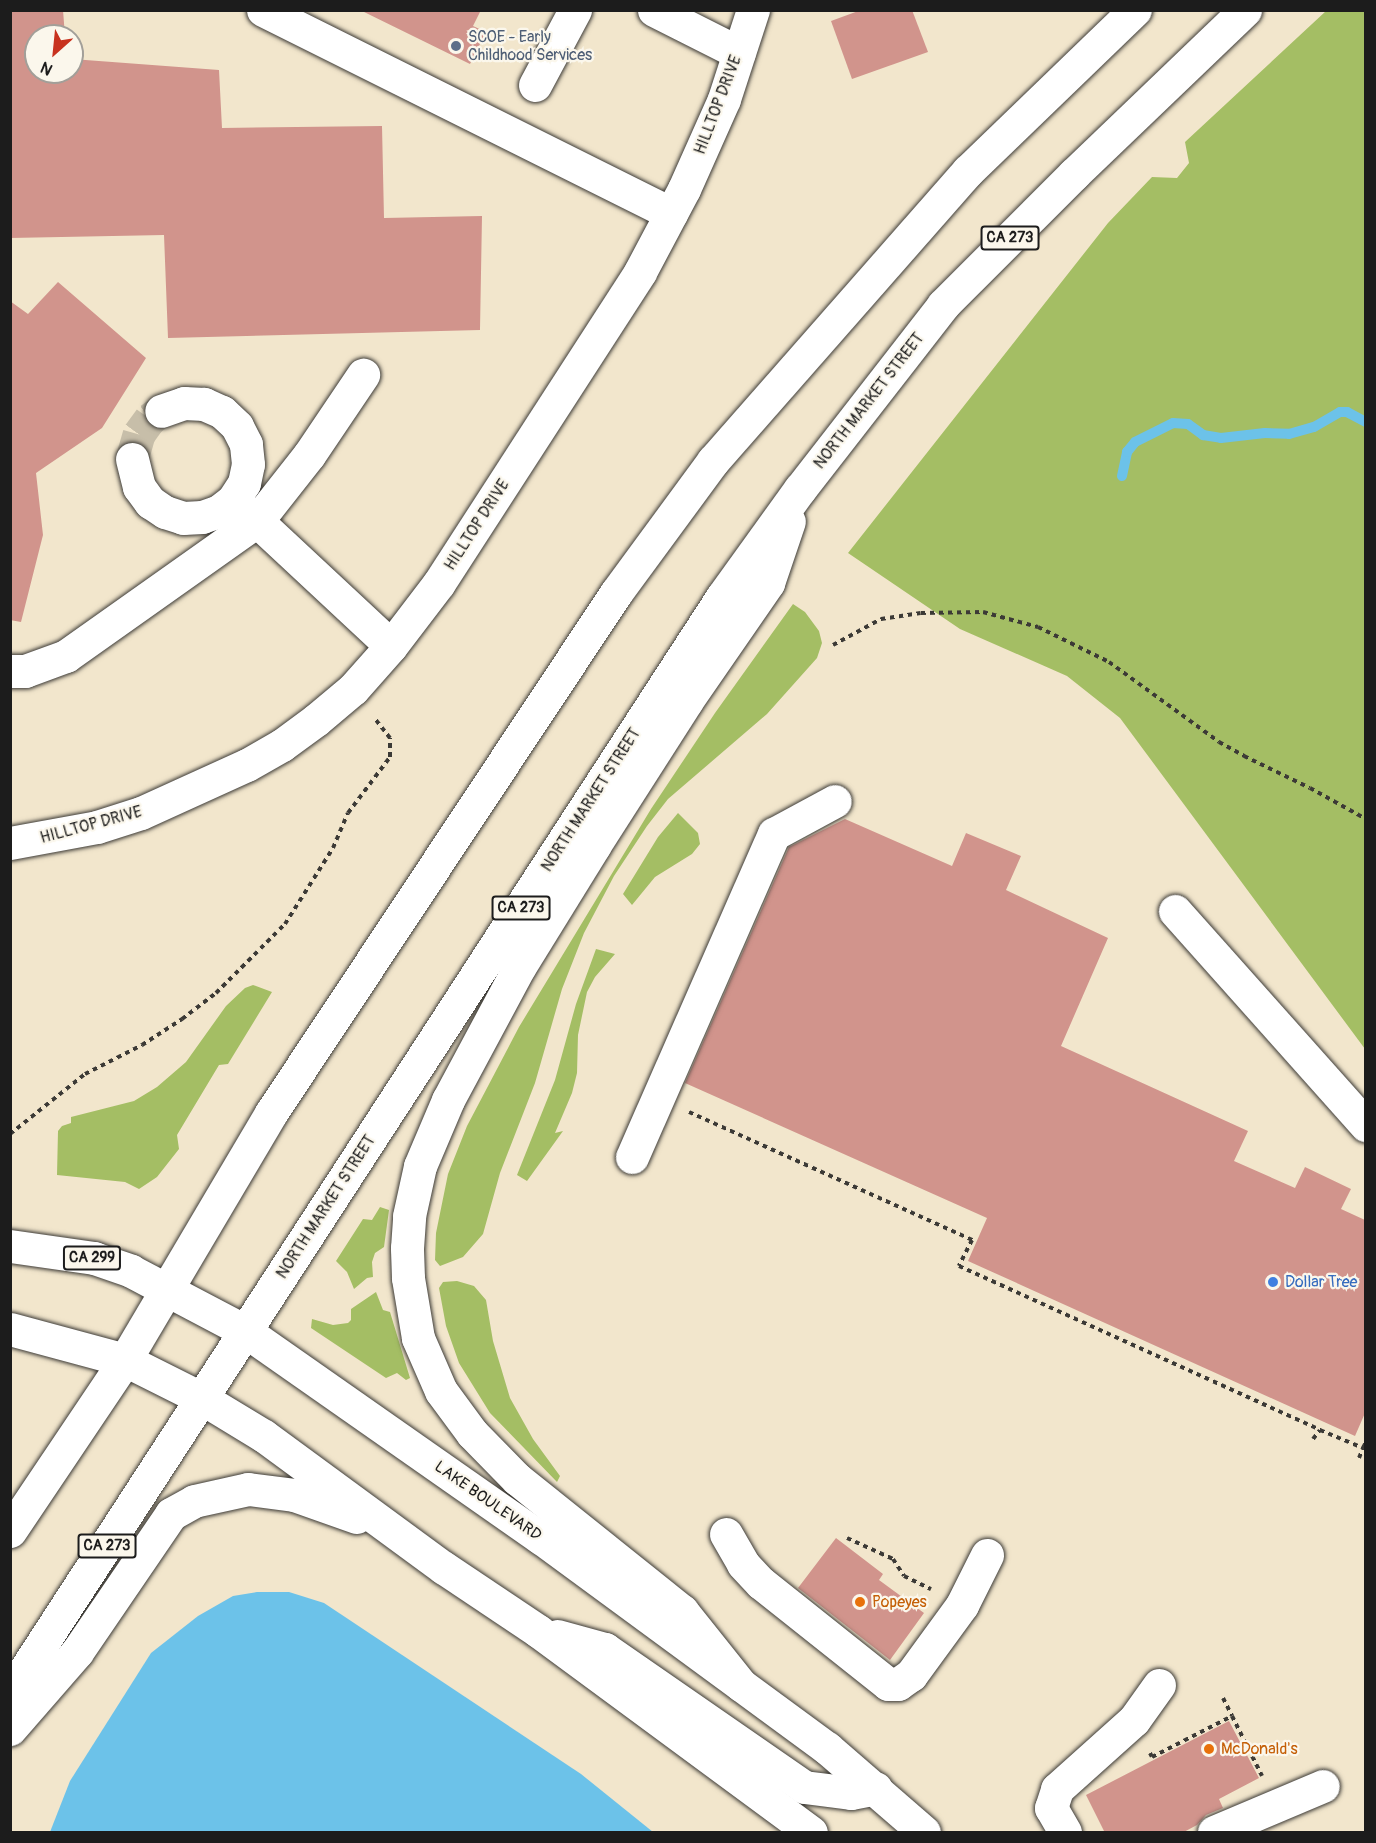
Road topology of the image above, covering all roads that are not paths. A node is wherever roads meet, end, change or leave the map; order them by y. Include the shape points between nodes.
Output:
1 (263, 10) edge
2 (575, 10) edge
3 (654, 10) edge
4 (753, 10) edge
5 (1135, 10) edge
6 (1245, 10) edge
7 (739, 53) junction
8 (535, 85) dead end
9 (671, 213) junction
10 (363, 375) dead end
11 (161, 411) tunnel mouth
12 (132, 459) tunnel mouth
13 (801, 489) junction
14 (233, 500) junction
15 (257, 522) junction
16 (391, 646) junction
17 (10, 671) edge
18 (835, 801) dead end
19 (10, 843) edge
20 (1175, 911) dead end
21 (1365, 1125) edge
22 (632, 1157) dead end
23 (10, 1246) edge
24 (168, 1289) junction
25 (10, 1329) edge
26 (245, 1331) junction
27 (125, 1359) junction
28 (202, 1399) junction
29 (10, 1531) edge
30 (726, 1534) dead end
31 (987, 1555) dead end
32 (444, 1568) junction
33 (538, 1631) junction
34 (741, 1685) junction
35 (1159, 1685) dead end
36 (10, 1693) edge
37 (10, 1729) edge
38 (1323, 1786) dead end
39 (876, 1788) junction
40 (811, 1833) edge
41 (924, 1833) edge
42 (1065, 1833) edge
43 (1214, 1833) edge

1 - 9 main road
2 - 8 main road
3 - 7 main road
4 - 7 main road, HILLTOP DRIVE
5 - 24 main road via 968,171 713,461 616,592 271,1113
6 - 13 main road, NORTH MARKET STREET / CA 273 via 943,305
7 - 9 main road, HILLTOP DRIVE via 724,99
9 - 16 main road, HILLTOP DRIVE via 640,272 562,396 439,583
10 - 15 main road
11 - 14 main road via 184,403 204,404 222,412 237,426 246,444 248,464 244,483
12 - 14 main road via 140,487 150,502 165,512 183,518 202,517
13 - 26 main road, NORTH MARKET STREET / CA 273 via 722,597
13 - 34 main road via 768,583 594,846 520,966 448,1100 420,1166 409,1216 407,1248 418,1338 441,1391 472,1433 518,1479 682,1611
14 - 15 main road
15 - 16 main road
15 - 17 main road via 66,656 25,671
16 - 19 main road, HILLTOP DRIVE via 353,688 316,720 282,746 247,765 141,813 97,827
18 - 22 main road via 774,834
20 - 21 main road
23 - 24 main road, LAKE BOULEVARD / CA 299 via 94,1258
24 - 26 main road, LAKE BOULEVARD
24 - 27 main road
25 - 27 main road
26 - 28 main road, NORTH MARKET STREET / CA 273
26 - 34 main road, LAKE BOULEVARD
27 - 28 main road
27 - 29 main road
28 - 32 main road via 264,1436
28 - 36 main road, NORTH MARKET STREET / CA 273
30 - 31 main road via 743,1564 761,1583 888,1684 898,1684 911,1675 962,1605
32 - 33 main road
32 - 37 main road via 352,1515 294,1495 248,1489 194,1501 171,1514 77,1652
33 - 39 main road via 605,1649 804,1787 851,1792
33 - 40 main road
34 - 39 main road, LAKE BOULEVARD
35 - 42 main road via 1134,1720 1057,1789 1051,1808
38 - 43 main road
39 - 41 main road, LAKE BOULEVARD

